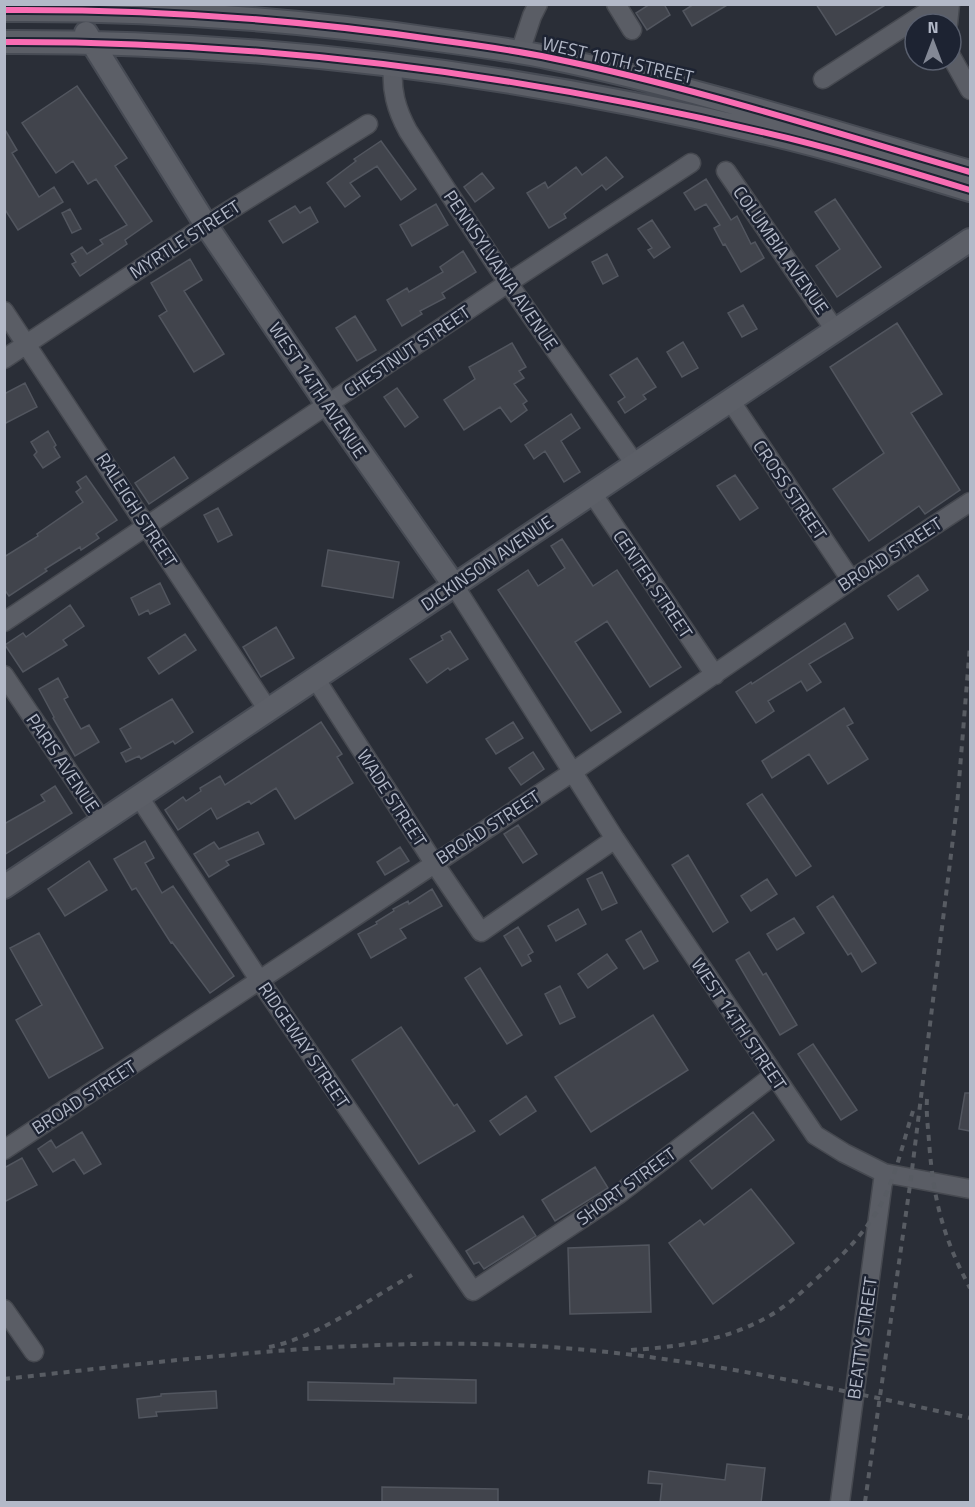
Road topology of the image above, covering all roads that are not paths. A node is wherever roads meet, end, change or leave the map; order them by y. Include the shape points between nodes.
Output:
1 (538, 4) edge
2 (616, 4) edge
3 (68, 7) edge
4 (4, 10) edge
5 (903, 28) edge
6 (632, 30) dead end
7 (4, 42) edge
8 (92, 42) junction
9 (520, 52) junction
10 (393, 65) junction
11 (960, 72) edge
12 (823, 79) dead end
13 (970, 90) edge
14 (368, 124) dead end
15 (692, 163) dead end
16 (726, 171) dead end
17 (970, 184) edge
18 (206, 225) junction
19 (970, 240) edge
20 (508, 283) junction
21 (4, 311) edge
22 (835, 330) junction
23 (27, 344) junction
24 (4, 359) edge
25 (730, 400) junction
26 (327, 404) junction
27 (636, 464) junction
28 (592, 493) junction
29 (970, 502) edge
30 (148, 527) junction
31 (851, 580) junction
32 (454, 585) junction
33 (4, 622) edge
34 (4, 675) edge
35 (715, 675) junction
36 (315, 678) junction
37 (268, 710) junction
38 (571, 773) junction
39 (139, 797) junction
40 (102, 822) junction
41 (615, 839) junction
42 (434, 863) junction
43 (4, 887) edge
44 (260, 981) junction
45 (774, 1075) junction
46 (4, 1149) edge
47 (884, 1173) junction
48 (970, 1189) edge
49 (473, 1291) joint
50 (4, 1309) edge
51 (34, 1352) dead end
52 (840, 1503) edge

1 - 9 street
2 - 6 street
3 - 4 main road, WEST 10TH STREET
3 - 8 main road, WEST 14TH AVENUE
3 - 9 main road, WEST 10TH STREET via 372,30
5 - 12 street
7 - 8 main road, WEST 10TH STREET
8 - 10 main road, WEST 10TH STREET via 230,48
8 - 18 main road, WEST 14TH AVENUE
9 - 17 main road, WEST 10TH STREET via 687,91
10 - 17 main road, WEST 10TH STREET via 696,117
10 - 20 street, PENNSYLVANIA AVENUE via 392,82 399,115
11 - 13 street
14 - 18 street, MYRTLE STREET
15 - 20 street, CHESTNUT STREET
16 - 22 street, COLUMBIA AVENUE
18 - 23 street, MYRTLE STREET
18 - 26 main road, WEST 14TH AVENUE
19 - 22 main road, DICKINSON AVENUE
20 - 26 street, CHESTNUT STREET
20 - 27 street, PENNSYLVANIA AVENUE
21 - 23 street, RALEIGH STREET
22 - 25 main road, DICKINSON AVENUE
23 - 24 street, MYRTLE STREET
23 - 30 street, RALEIGH STREET
25 - 27 main road, DICKINSON AVENUE
25 - 31 street, CROSS STREET
26 - 30 street, CHESTNUT STREET
26 - 32 main road, WEST 14TH AVENUE
27 - 28 main road, DICKINSON AVENUE
28 - 32 main road, DICKINSON AVENUE
28 - 35 street, CENTER STREET
29 - 31 street, BROAD STREET
30 - 33 street, CHESTNUT STREET
30 - 37 street, RALEIGH STREET
31 - 35 street, BROAD STREET
32 - 36 main road, DICKINSON AVENUE
32 - 38 street, WEST 14TH AVENUE
34 - 40 street, PARIS AVENUE
35 - 38 street, BROAD STREET
36 - 37 main road, DICKINSON AVENUE
36 - 42 street, WADE STREET
37 - 39 main road, DICKINSON AVENUE
38 - 41 street, WEST 14TH STREET
38 - 42 street, BROAD STREET
39 - 40 main road, DICKINSON AVENUE
39 - 44 street, RIDGEWAY STREET
40 - 43 main road, DICKINSON AVENUE
41 - 42 street, WADE STREET via 481,932
41 - 45 street, WEST 14TH STREET
42 - 44 street, BROAD STREET
44 - 46 street, BROAD STREET
44 - 49 street, RIDGEWAY STREET
45 - 47 street, WEST 14TH STREET via 815,1135
45 - 49 street, SHORT STREET via 620,1194
47 - 48 street, WEST 14TH STREET
47 - 52 street, BEATTY STREET
50 - 51 street

